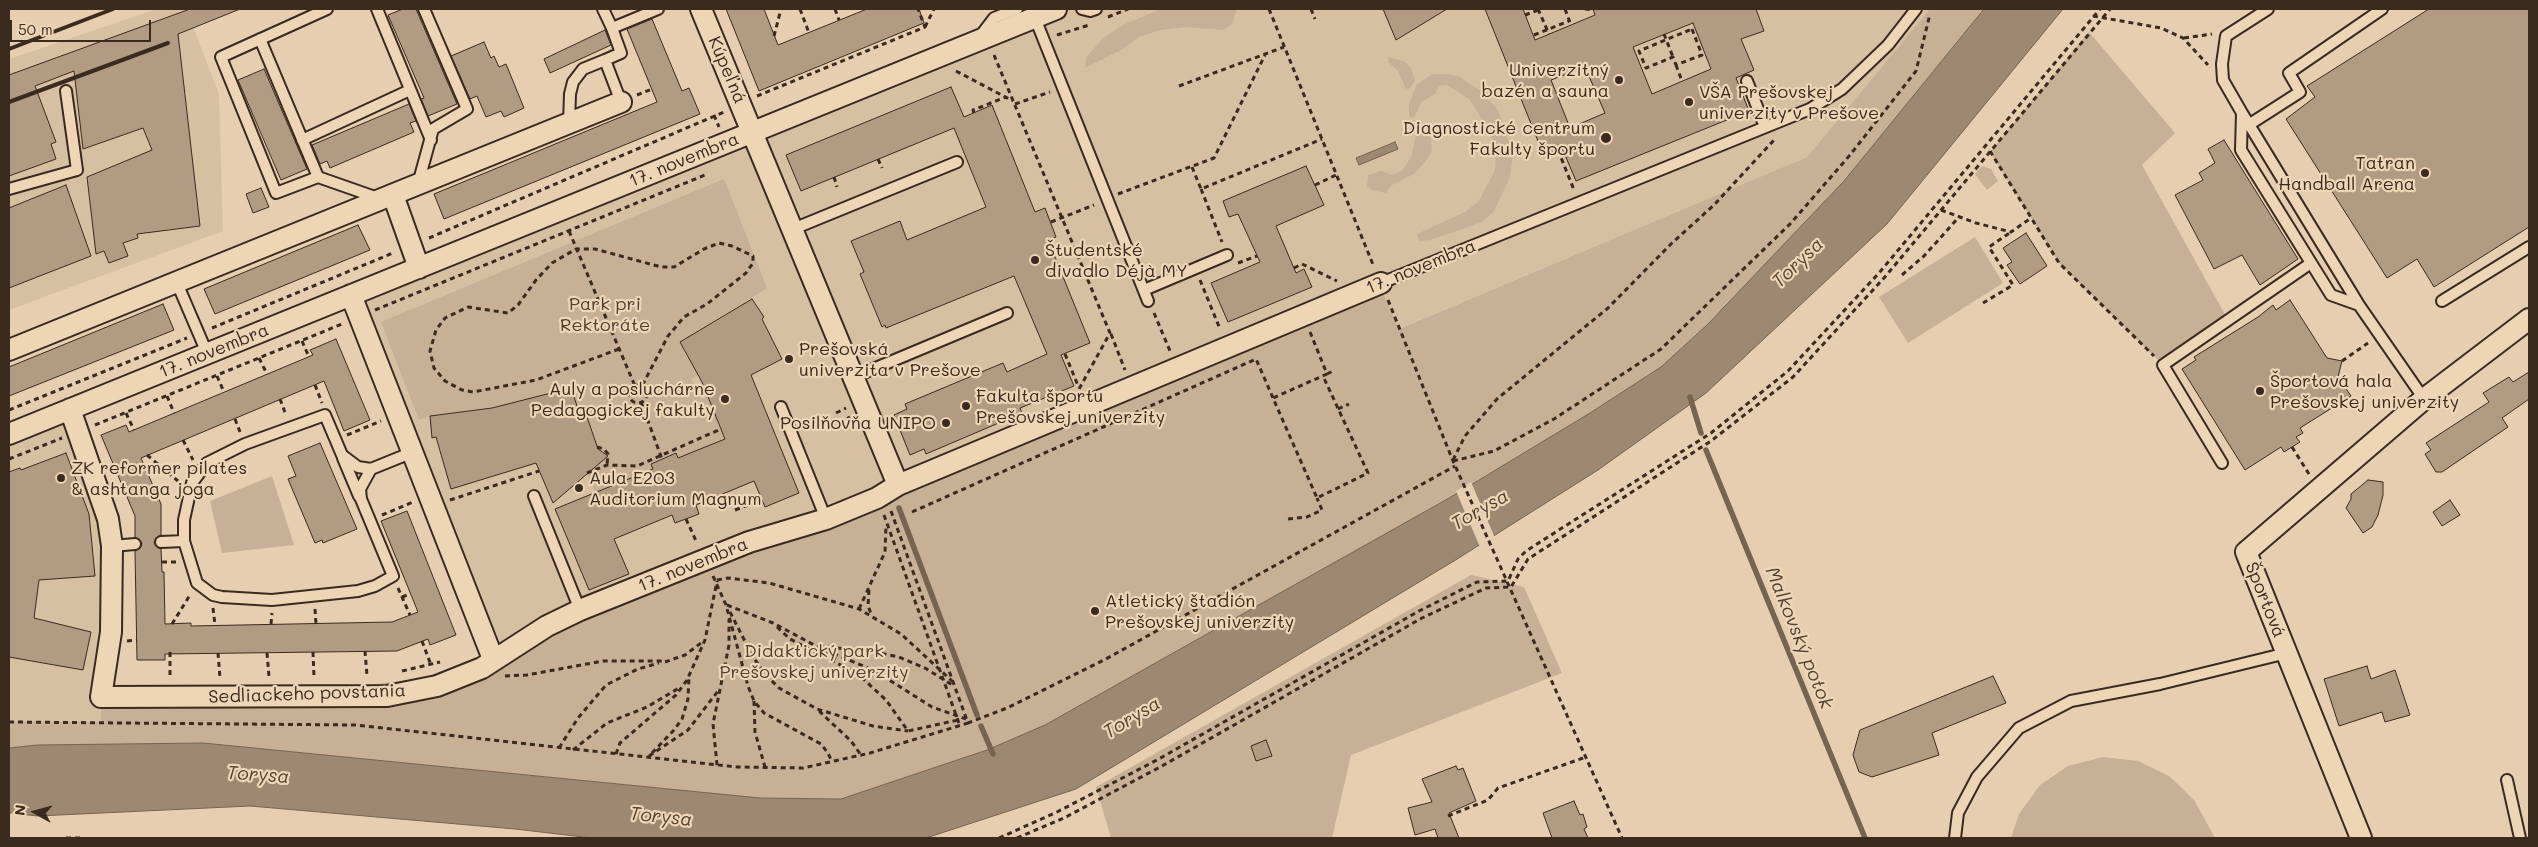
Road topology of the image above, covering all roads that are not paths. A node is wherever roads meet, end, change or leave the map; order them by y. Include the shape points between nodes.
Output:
1 (327, 9) edge
2 (377, 9) edge
3 (424, 9) edge
4 (658, 9) edge
5 (701, 9) edge
6 (1056, 9) edge
7 (1082, 9) edge
8 (1096, 9) edge
9 (1916, 9) edge
10 (2268, 9) edge
11 (2382, 9) edge
12 (607, 12) edge
13 (1026, 13) edge
14 (612, 28) junction
15 (260, 39) junction
16 (605, 60) junction
17 (1747, 81) dead end
18 (410, 90) junction
19 (66, 91) dead end
20 (621, 102) joint
21 (2242, 113) junction
22 (569, 123) junction
23 (2250, 124) junction
24 (1765, 127) junction
25 (754, 132) junction
26 (302, 140) junction
27 (431, 140) junction
28 (957, 162) dead end
29 (318, 178) junction
30 (418, 184) junction
31 (9, 189) edge
32 (387, 197) junction
33 (793, 228) junction
34 (2529, 247) edge
35 (1227, 254) road end
36 (2311, 263) junction
37 (419, 268) junction
38 (178, 283) junction
39 (1381, 283) joint
40 (1144, 290) junction
41 (351, 295) junction
42 (1148, 300) road end
43 (2442, 302) dead end
44 (2359, 305) junction
45 (1007, 314) dead end
46 (2529, 319) edge
47 (9, 350) edge
48 (207, 353) junction
49 (854, 377) junction
50 (2424, 399) junction
51 (781, 407) dead end
52 (70, 409) junction
53 (9, 434) edge
54 (413, 452) junction
55 (342, 455) junction
56 (2222, 463) dead end
57 (371, 469) junction
58 (887, 492) junction
59 (534, 496) dead end
60 (361, 499) junction
61 (826, 518) junction
62 (184, 540) junction
63 (161, 542) dead end
64 (135, 544) dead end
65 (112, 546) junction
66 (580, 610) junction
67 (2287, 653) junction
68 (488, 664) junction
69 (2507, 780) dead end
70 (1955, 838) edge
71 (2361, 838) edge
72 (2520, 838) edge

1 - 15 lane
2 - 18 lane
3 - 27 lane via 467,109 434,129
4 - 14 lane
5 - 25 street, Kúpeľná
6 - 13 street, 17. novembra
7 - 8 lane
9 - 24 lane, 17. novembra via 1888,45 1842,89 1810,109
10 - 21 lane via 2226,36 2223,80
11 - 23 lane via 2289,74 2300,92
12 - 14 lane
13 - 25 street, 17. novembra via 982,49
13 - 40 lane via 1043,39
14 - 16 lane via 621,53
15 - 26 lane
15 - 29 lane via 221,57 276,193
16 - 20 lane
16 - 22 lane via 577,74 570,94
17 - 24 lane
18 - 26 lane
18 - 27 lane
19 - 31 lane via 77,170
20 - 22 street
21 - 23 lane
21 - 36 lane via 2241,150
22 - 30 street
23 - 44 lane
24 - 39 lane, 17. novembra
25 - 33 street, 17. novembra
25 - 37 street, 17. novembra
26 - 29 lane
27 - 30 lane
28 - 33 lane
29 - 32 lane
30 - 32 street
32 - 37 street
32 - 38 street
33 - 49 street, 17. novembra
34 - 43 lane
35 - 40 lane
36 - 44 lane via 2331,295
36 - 56 lane via 2163,364
37 - 41 street, 17. novembra
38 - 47 street
38 - 48 lane
39 - 58 street, 17. novembra
40 - 42 lane
41 - 48 street, 17. novembra
41 - 54 street
44 - 50 lane
45 - 49 lane
46 - 50 street, Športová
48 - 52 street, 17. novembra
49 - 58 street, 17. novembra
50 - 67 street, Športová via 2246,552
51 - 61 lane
52 - 53 street, 17. novembra
52 - 65 street via 108,519
54 - 57 lane
54 - 68 street via 423,504
55 - 57 lane via 358,467
55 - 60 lane
55 - 62 lane via 325,415 245,444 207,464 198,472 190,491
57 - 60 lane via 360,489
58 - 61 street, 17. novembra
59 - 66 lane
60 - 62 lane via 393,576 358,591 272,600 222,598 197,583
61 - 66 street, 17. novembra via 749,542
62 - 63 lane
64 - 65 lane
65 - 68 street, Sedliackeho povstania via 111,632 101,697 387,696 437,686
66 - 68 street, 17. novembra
67 - 70 lane via 2160,684 2071,701 2018,728 1977,777 1958,813
67 - 71 street, Športová
69 - 72 lane

